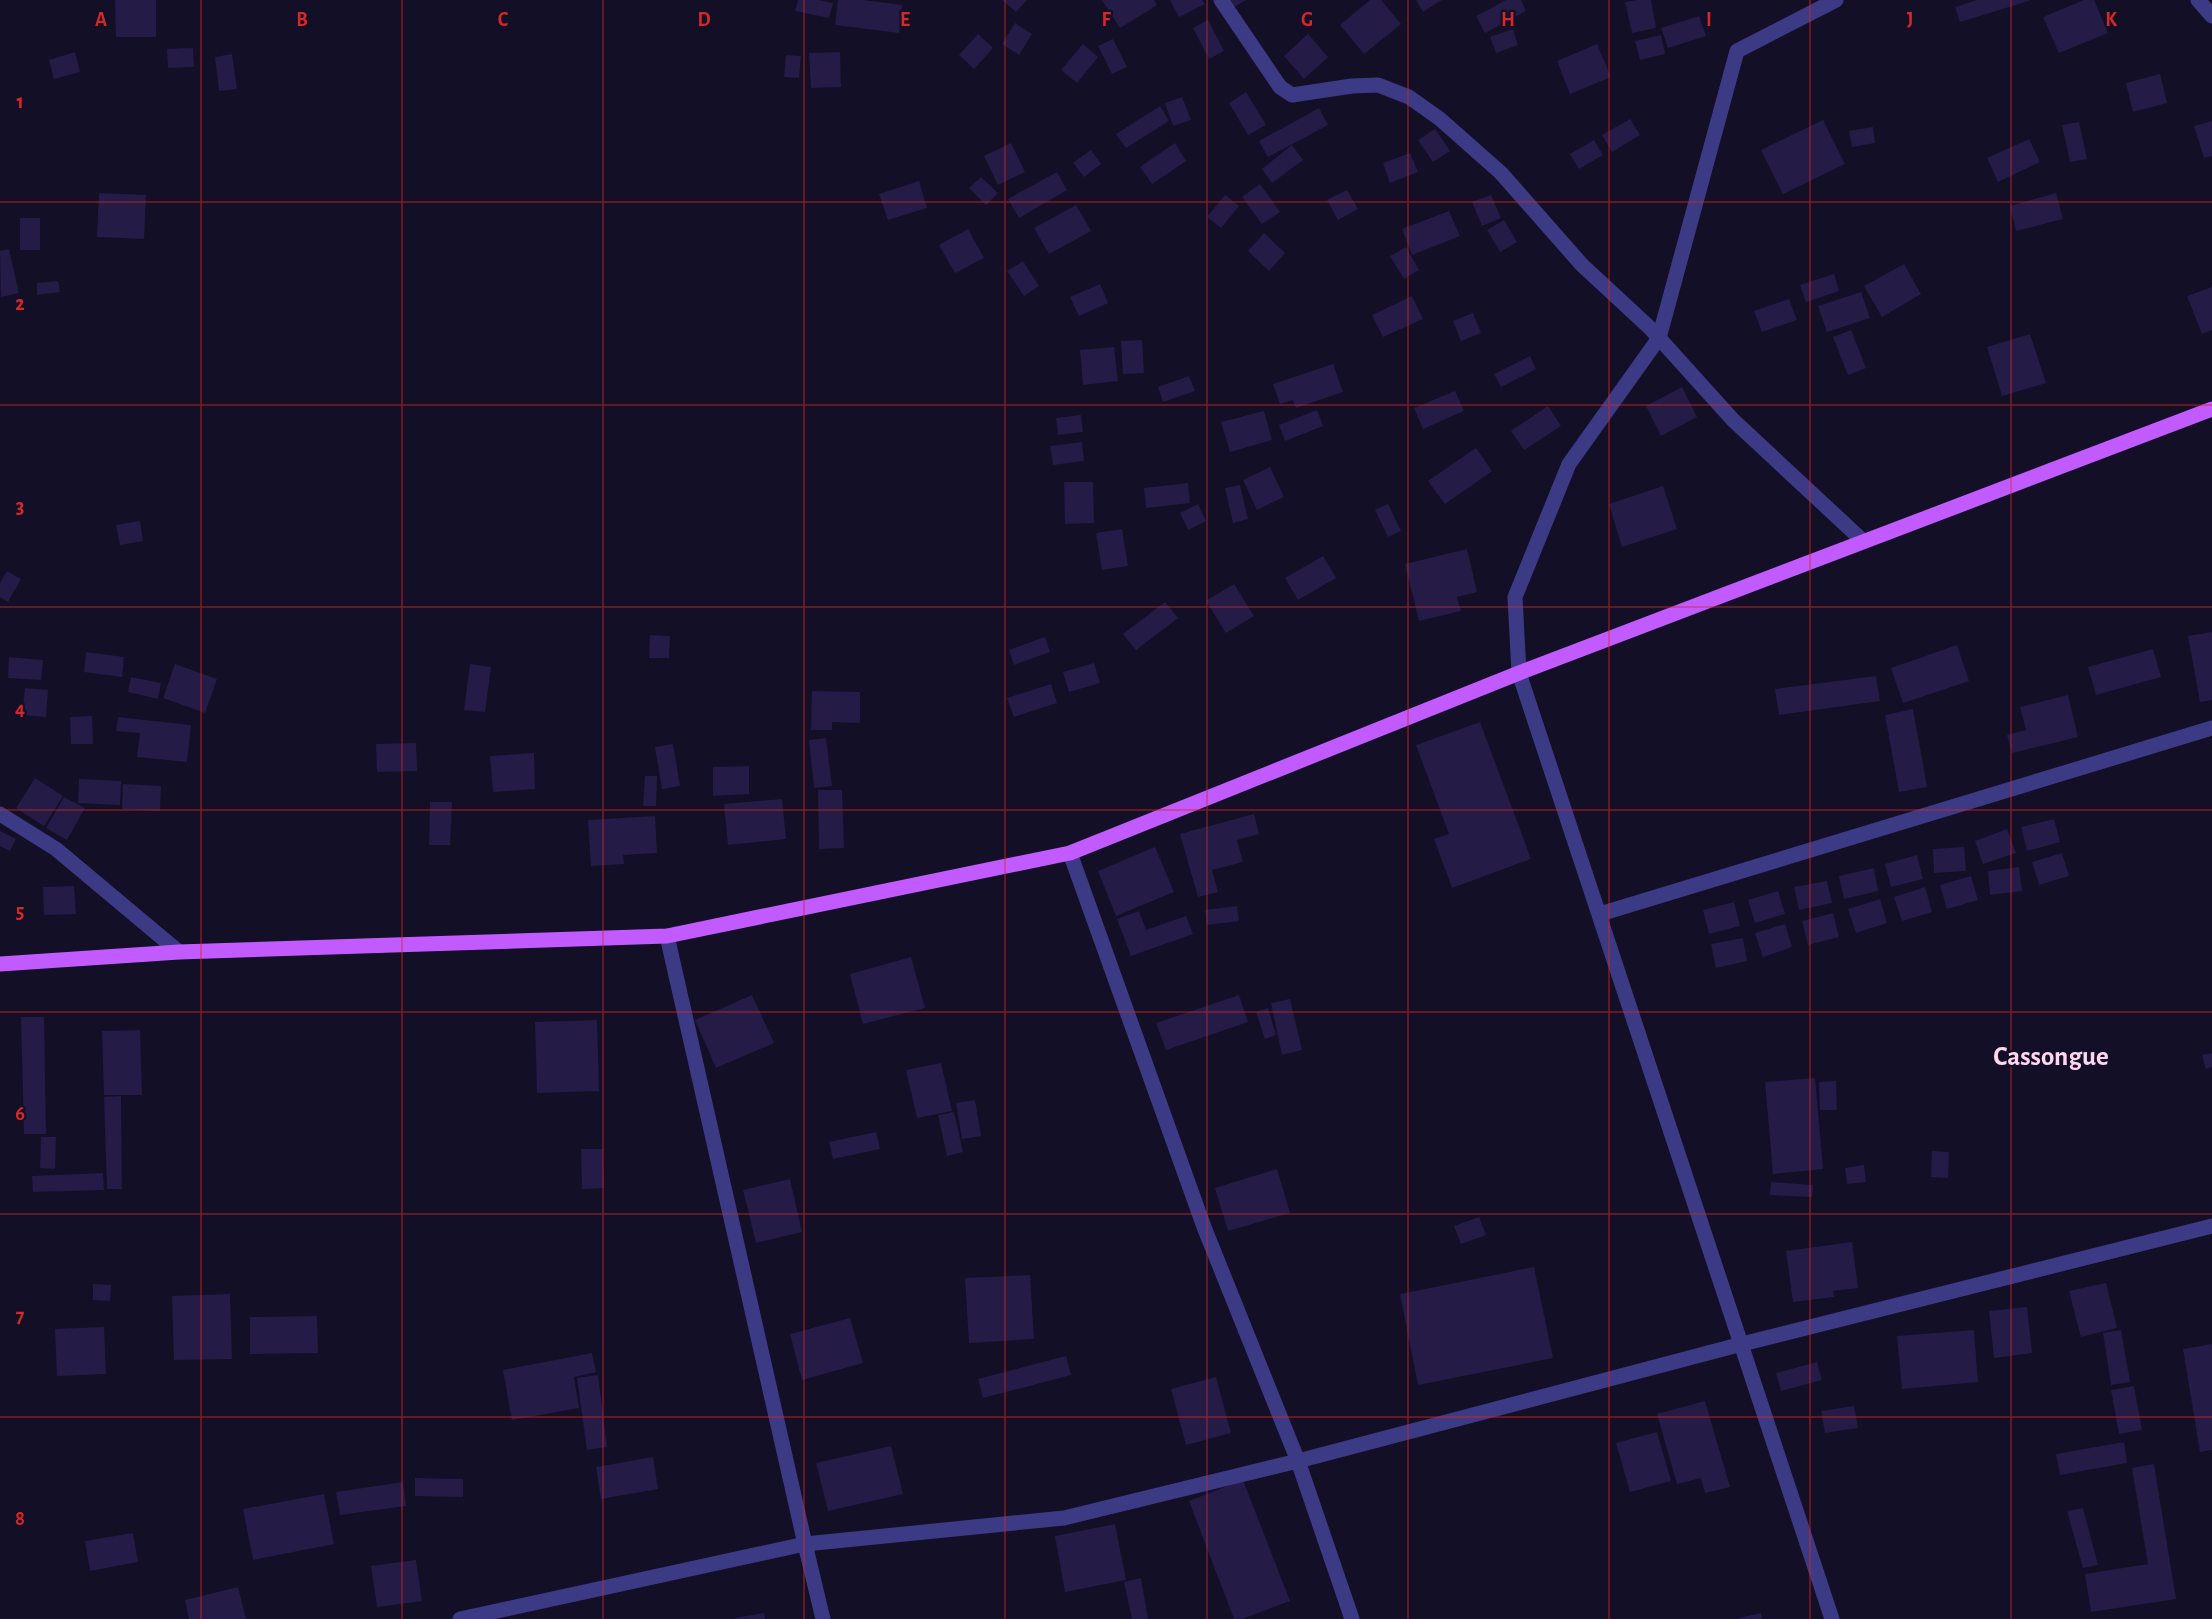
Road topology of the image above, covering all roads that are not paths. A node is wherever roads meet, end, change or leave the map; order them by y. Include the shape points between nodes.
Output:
1 (1221, 0) edge
2 (1836, 0) edge
3 (2198, 0) edge
4 (2212, 16) edge
5 (1659, 338) junction
6 (2212, 409) edge
7 (1863, 541) junction
8 (1519, 673) junction
9 (2212, 728) edge
10 (0, 813) edge
11 (1070, 853) junction
12 (1600, 914) junction
13 (667, 936) junction
14 (179, 952) junction
15 (0, 964) edge
16 (2212, 1226) edge
17 (1742, 1344) junction
18 (1298, 1461) junction
19 (805, 1544) junction
20 (460, 1619) edge
21 (823, 1619) edge
22 (1352, 1619) edge
23 (1833, 1619) edge

1 - 5 street via 1280,87 1292,95 1378,85 1409,97 1440,119 1501,173 1582,265
2 - 5 street via 1737,51
3 - 4 street
5 - 7 street via 1733,420
5 - 8 street via 1569,464 1515,597
6 - 7 main road
7 - 8 main road
8 - 11 main road
8 - 12 street
9 - 12 street
10 - 14 street via 56,849
11 - 13 main road
11 - 18 street via 1204,1227
12 - 17 street
13 - 14 main road
13 - 19 street
14 - 15 main road
16 - 17 street
17 - 18 street
17 - 23 street
18 - 19 street via 1064,1518
18 - 22 street
19 - 20 street
19 - 21 street

